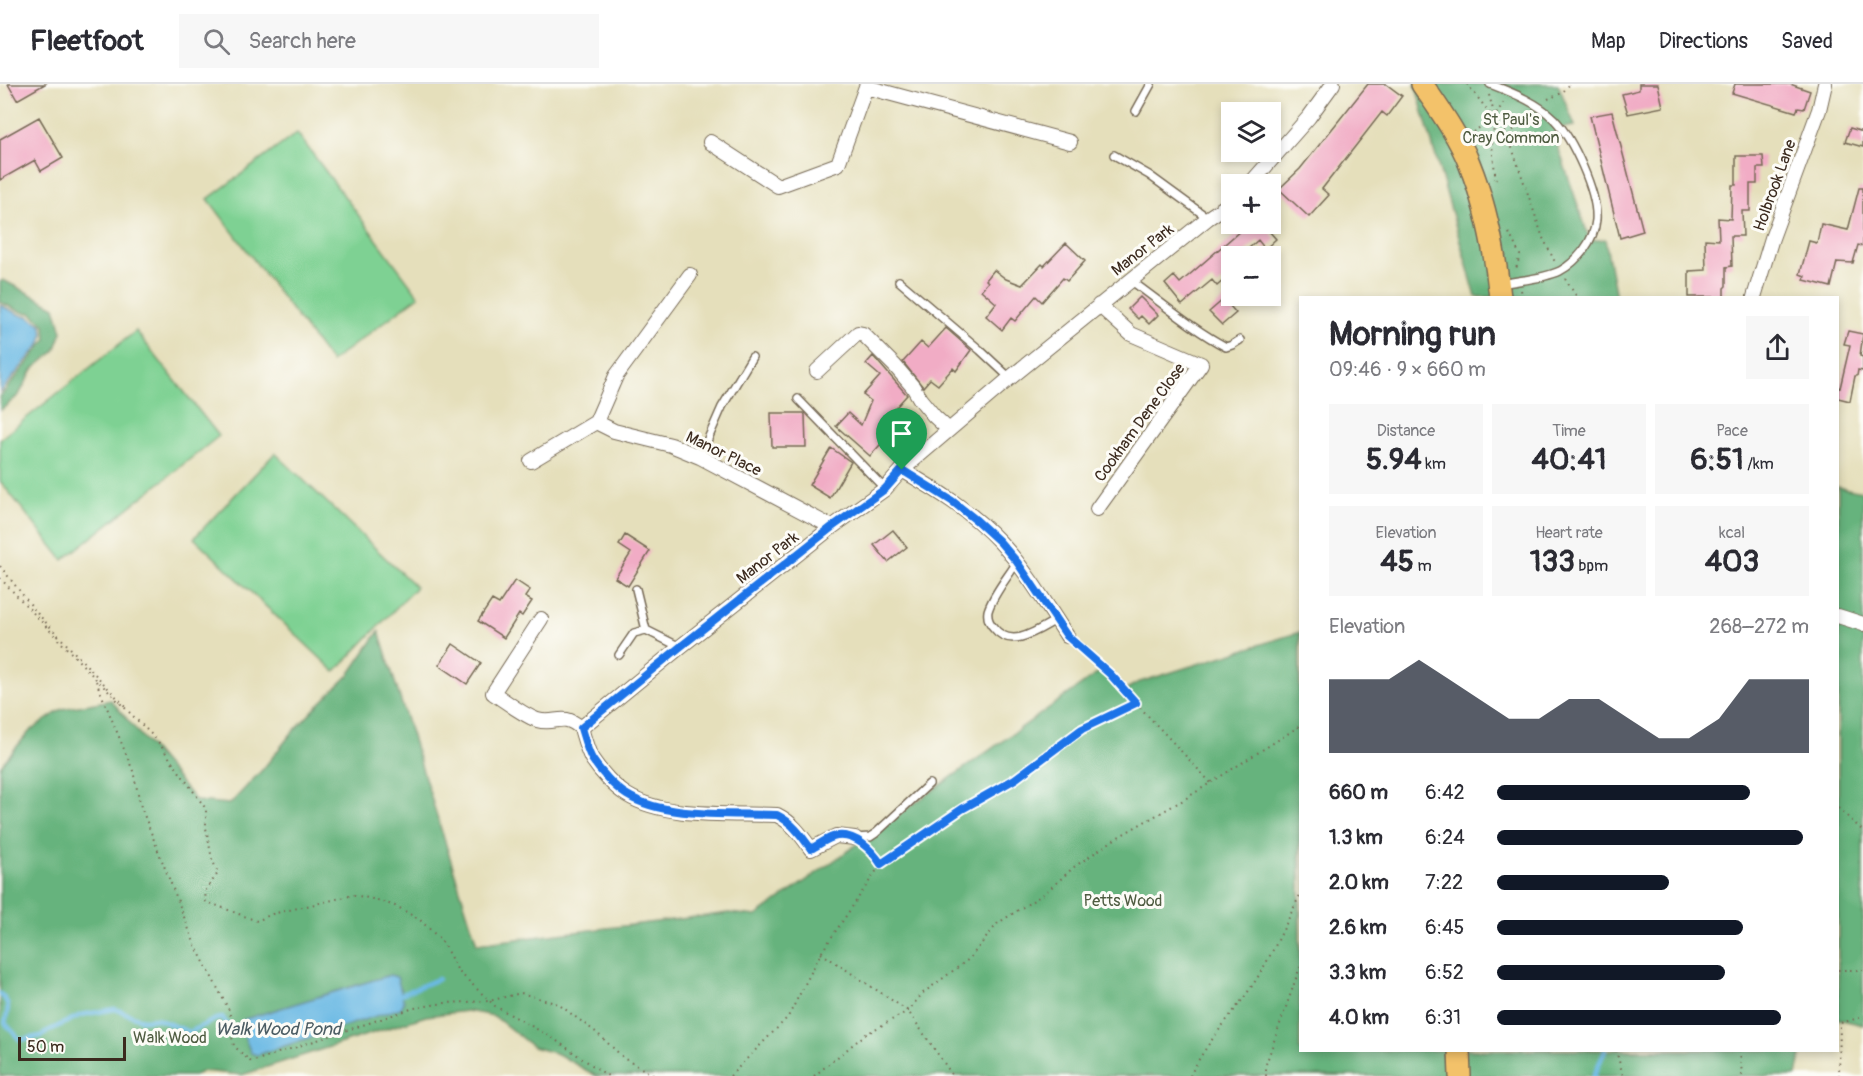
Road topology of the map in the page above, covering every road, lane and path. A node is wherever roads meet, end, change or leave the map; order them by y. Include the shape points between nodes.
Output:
1 (1151, 84) edge
2 (1334, 84) edge
3 (1422, 84) edge
4 (1467, 84) edge
5 (1490, 84) edge
6 (1570, 84) edge
7 (1825, 84) edge
8 (867, 86) edge
9 (1509, 91) junction
10 (1562, 93) dead end
11 (1489, 95) dead end
12 (1136, 111) dead end
13 (1495, 117) junction
14 (710, 141) dead end
15 (1070, 142) dead end
16 (1458, 142) junction
17 (1114, 155) dead end
18 (1259, 174) edge
19 (1496, 184) dead end
20 (1221, 209) edge
21 (1208, 218) junction
22 (1508, 232) dead end
23 (1559, 271) junction
24 (690, 275) dead end
25 (1130, 280) junction
26 (899, 281) dead end
27 (1506, 287) edge
28 (1576, 296) edge
29 (1754, 296) edge
30 (1099, 305) junction
31 (1240, 339) dead end
32 (752, 357) dead end
33 (817, 371) dead end
34 (1010, 378) junction
35 (798, 399) dead end
36 (596, 422) junction
37 (949, 430) junction
38 (700, 457) junction
39 (531, 461) dead end
40 (902, 470) junction
41 (885, 489) junction
42 (1097, 509) dead end
43 (832, 527) junction
44 (1017, 562) junction
45 (0, 566) edge
46 (0, 578) edge
47 (636, 589) dead end
48 (1839, 616) edge
49 (541, 619) dead end
50 (1056, 620) junction
51 (1863, 624) edge
52 (646, 630) junction
53 (1067, 636) joint
54 (680, 647) junction
55 (619, 654) dead end
56 (95, 678) junction
57 (1136, 703) junction
58 (1299, 727) edge
59 (581, 728) junction
60 (156, 739) junction
61 (1211, 783) junction
62 (929, 784) dead end
63 (1839, 809) edge
64 (1863, 831) edge
65 (855, 838) junction
66 (881, 864) junction
67 (1299, 898) edge
68 (821, 953) junction
69 (1299, 970) edge
70 (1839, 970) edge
71 (1863, 970) edge
72 (489, 1001) junction
73 (908, 1011) junction
74 (1863, 1017) edge
75 (1459, 1052) edge
76 (1617, 1052) edge
77 (1742, 1052) edge
78 (608, 1076) edge
79 (655, 1076) edge
80 (730, 1076) edge
81 (814, 1076) edge
82 (953, 1076) edge
83 (1190, 1076) edge
84 (1266, 1076) edge
85 (1460, 1076) edge
86 (1623, 1076) edge
87 (1743, 1076) edge
88 (1839, 1076) edge

1 - 12 lane
2 - 18 street
3 - 16 main road
4 - 13 path
5 - 9 lane
6 - 10 path
7 - 29 street, Holbrook Lane
8 - 14 street via 838,164 778,186
8 - 15 street
9 - 13 path
9 - 23 lane via 1555,120 1576,151 1592,191 1596,219 1592,237 1577,258
11 - 13 path
13 - 16 path
13 - 19 path via 1492,145
13 - 23 path via 1508,136 1543,238
16 - 27 main road via 1469,161
17 - 21 lane
20 - 21 street, Manor Park
21 - 25 street, Manor Park
22 - 27 path via 1520,255
23 - 27 lane
23 - 28 path
24 - 36 street via 616,376
25 - 30 street, Manor Park
25 - 31 lane via 1226,347
26 - 34 lane
30 - 34 street, Manor Park
30 - 42 street, Cookham Dene Close via 1131,334 1201,364
32 - 38 lane via 722,407
33 - 37 street via 858,333 863,334
34 - 37 street, Manor Park
35 - 41 lane
36 - 38 street, Manor Place
36 - 39 street
37 - 40 street, Manor Park
38 - 43 street, Manor Place
40 - 41 street, Manor Park
40 - 44 street via 976,520
41 - 43 street, Manor Park
43 - 54 street, Manor Park
44 - 50 street
44 - 50 lane via 992,600 987,616 990,623 1003,636 1020,638
45 - 60 path via 37,613
46 - 56 path
47 - 52 lane
48 - 51 street
49 - 59 street via 493,693 529,717 541,721 572,720
50 - 53 street
52 - 54 lane
52 - 55 lane via 634,633
53 - 57 path
54 - 59 street, Manor Park
56 - 60 path
56 - 72 path via 195,945 230,1012 234,1046 251,1062 414,1008
57 - 61 path
57 - 66 path via 1082,729 1015,779 962,809
58 - 61 path
59 - 65 street via 591,757 605,776 626,795 657,808 777,815 798,830 811,849 836,836
60 - 72 path via 206,809 206,828 218,873 206,890 205,901 257,921 354,895 398,907 420,920 441,940 458,970
61 - 73 path via 1118,837 998,923 969,959 923,993
62 - 65 lane via 876,833
63 - 64 path
65 - 66 path
66 - 68 path
67 - 83 path via 1250,988 1221,1025
68 - 73 path
68 - 80 path via 788,1017
69 - 84 path via 1266,1064
70 - 71 path
72 - 78 path
72 - 79 path via 521,993 558,1004 625,1059
73 - 81 path via 866,1034
73 - 82 path
74 - 88 path via 1840,1023
75 - 85 main road
76 - 86 path
77 - 87 path

